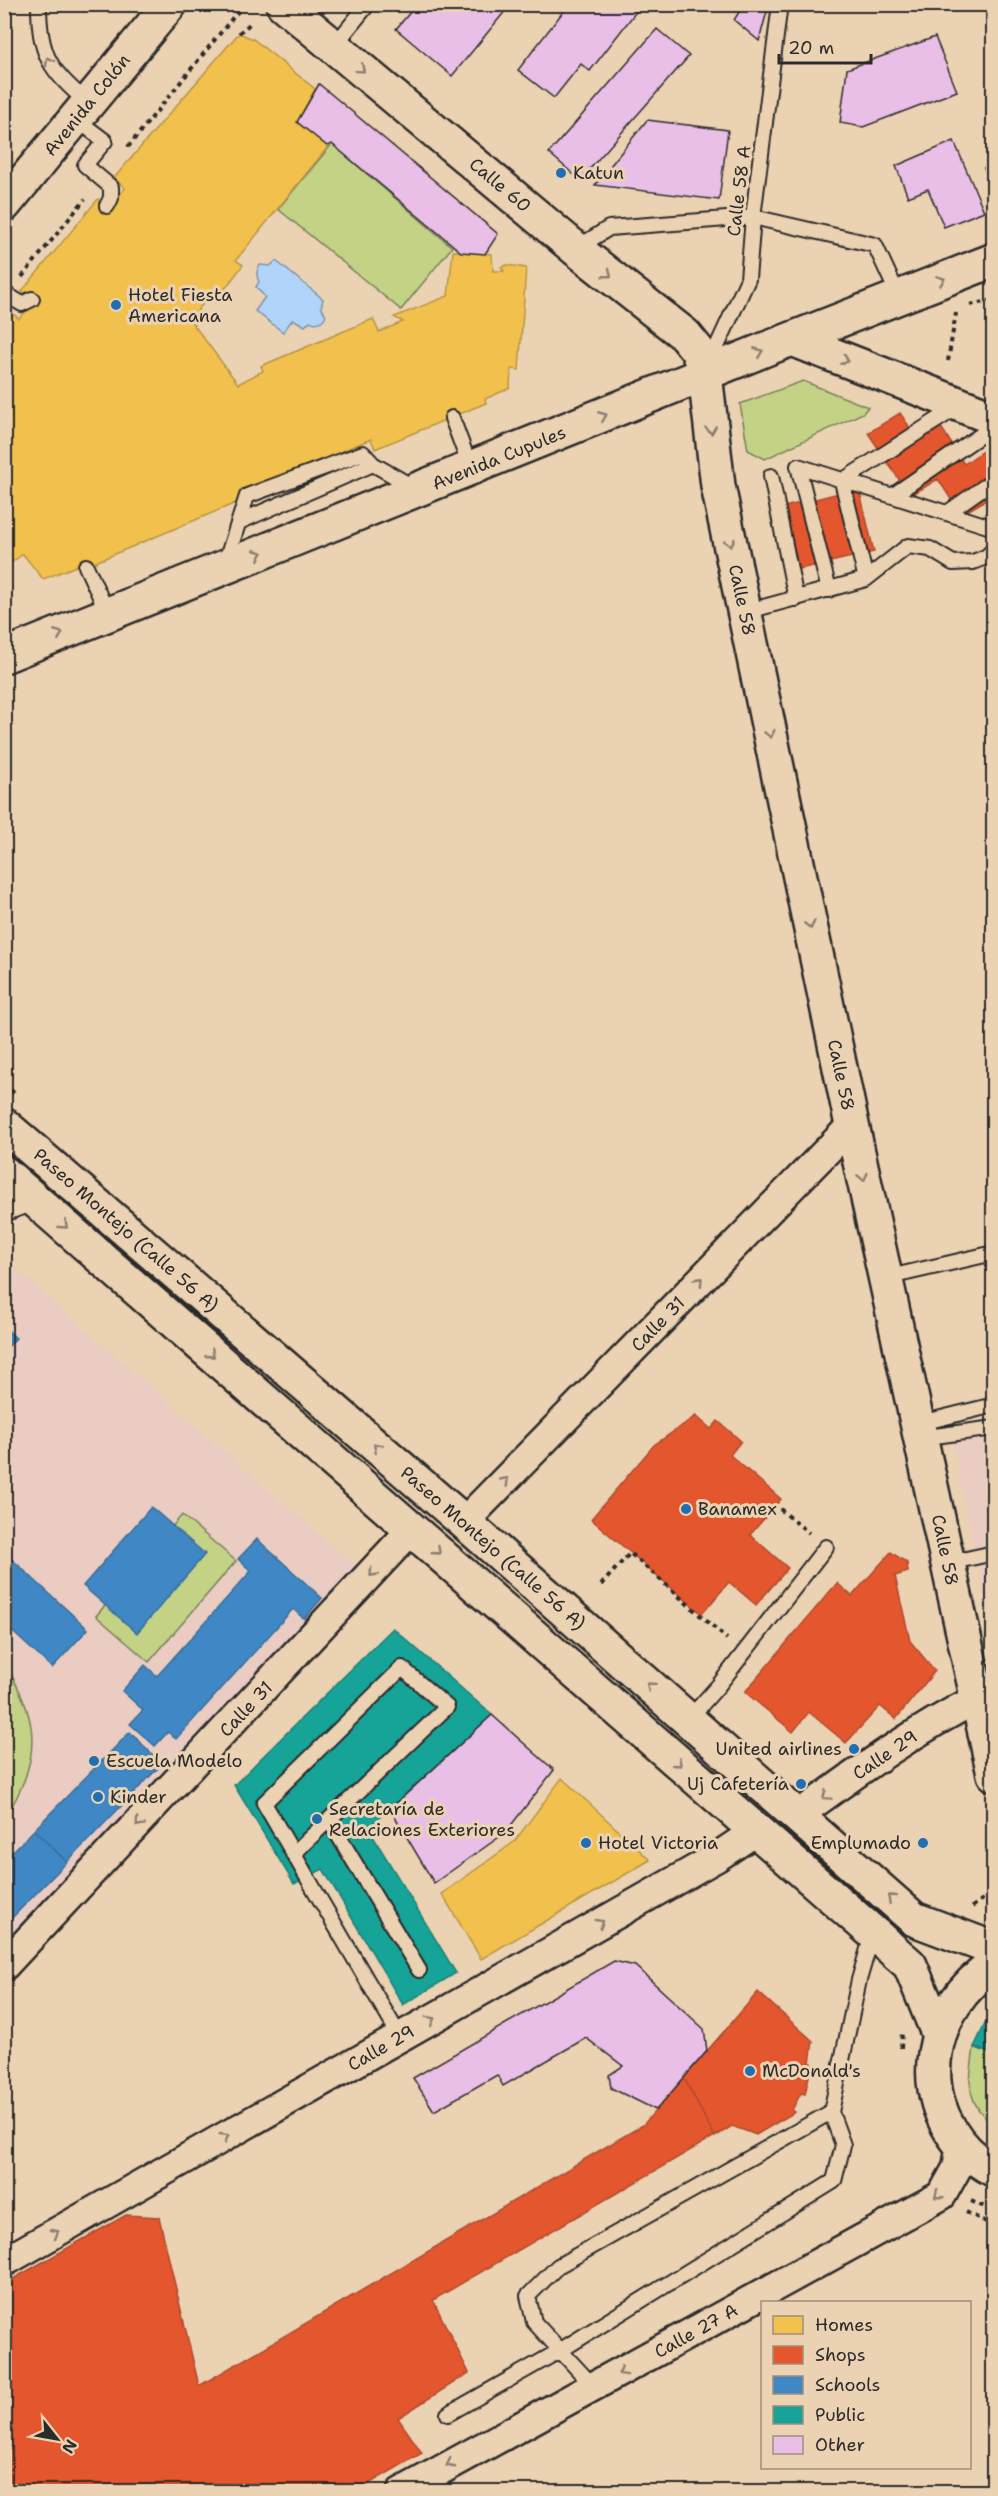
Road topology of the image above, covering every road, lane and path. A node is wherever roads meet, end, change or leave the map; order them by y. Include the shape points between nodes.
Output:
1 (39, 4) edge
2 (170, 4) edge
3 (283, 4) edge
4 (368, 4) edge
5 (780, 4) edge
6 (252, 22) dead end
7 (239, 33) dead end
8 (334, 46) junction
9 (82, 111) junction
10 (4, 206) edge
11 (107, 206) dead end
12 (753, 217) junction
13 (576, 249) junction
14 (993, 260) edge
15 (4, 293) edge
16 (899, 297) junction
17 (32, 299) dead end
18 (956, 313) dead end
19 (792, 339) junction
20 (948, 361) dead end
21 (705, 374) junction
22 (960, 404) junction
23 (993, 417) edge
24 (452, 418) dead end
25 (993, 426) edge
26 (373, 464) junction
27 (471, 469) junction
28 (771, 476) dead end
29 (993, 480) edge
30 (842, 481) junction
31 (418, 490) junction
32 (892, 496) junction
33 (947, 513) junction
34 (239, 522) junction
35 (993, 528) edge
36 (993, 549) edge
37 (86, 566) dead end
38 (223, 568) junction
39 (866, 579) junction
40 (829, 590) junction
41 (796, 599) junction
42 (744, 612) junction
43 (108, 614) junction
44 (4, 656) edge
45 (4, 1125) edge
46 (852, 1125) junction
47 (4, 1173) edge
48 (37, 1202) junction
49 (4, 1214) edge
50 (993, 1252) edge
51 (885, 1278) junction
52 (993, 1405) edge
53 (993, 1428) edge
54 (919, 1431) junction
55 (780, 1509) dead end
56 (464, 1522) junction
57 (412, 1529) junction
58 (826, 1547) joint
59 (993, 1553) edge
60 (948, 1563) junction
61 (601, 1585) dead end
62 (743, 1653) junction
63 (977, 1699) junction
64 (688, 1719) junction
65 (993, 1774) edge
66 (797, 1816) junction
67 (329, 1820) junction
68 (756, 1831) junction
69 (293, 1854) junction
70 (873, 1933) junction
71 (993, 1949) edge
72 (993, 1965) edge
73 (4, 1966) edge
74 (418, 1970) dead end
75 (938, 2033) junction
76 (400, 2037) junction
77 (831, 2112) junction
78 (961, 2144) junction
79 (993, 2170) edge
80 (4, 2262) edge
81 (561, 2350) junction
82 (594, 2387) junction
83 (448, 2414) dead end
84 (401, 2492) edge

9 -> 1 lane via 44,53
2 - 9 main road, Avenida Colón
3 - 8 main road, Calle 60
4 - 8 lane
5 - 12 lane, Calle 58 A
6 - 7 path
8 -> 13 main road, Calle 60
9 - 10 main road, Avenida Colón
9 - 11 lane via 105,141 85,165 111,187
12 - 13 lane via 609,228
12 - 16 lane via 875,245
12 - 21 lane, Calle 58 A via 748,279
13 -> 21 main road, Calle 60 via 685,335 698,351
16 -> 14 main road, Avenida Cupules
15 - 17 lane via 21,304
16 - 19 main road, Avenida Cupules
18 - 20 path
21 -> 19 main road, Avenida Cupules
19 -> 22 main road
27 -> 21 main road, Avenida Cupules
21 -> 42 main road, Calle 58 via 718,486
22 - 23 main road
22 - 30 lane
24 - 27 lane
25 - 32 lane
26 - 31 lane
26 - 34 lane
26 - 34 lane via 363,453 247,496
27 - 31 main road, Avenida Cupules
28 - 41 lane
29 - 33 lane
30 - 32 lane
30 - 39 lane
30 - 40 lane via 798,466
38 -> 31 main road, Avenida Cupules
32 - 33 lane
33 - 35 lane
34 - 38 lane
36 - 39 lane via 973,562 953,563 930,549 908,546
37 - 43 lane
38 - 43 main road, Avenida Cupules
39 - 40 lane
40 - 41 lane
41 - 42 lane
42 -> 46 main road, Calle 58
44 -> 43 main road, Avenida Cupules
56 -> 45 main road, Paseo Montejo (Calle 56 A)
46 -> 51 main road, Calle 58
56 -> 46 street, Calle 31
47 - 48 main road, Paseo Montejo (Calle 56 A)
48 - 49 lane
48 -> 57 main road, Paseo Montejo (Calle 56 A)
50 - 51 lane
51 - 54 main road, Calle 58
52 - 54 lane
53 - 54 lane
54 - 60 main road, Calle 58
55 - 58 path
64 -> 56 main road, Paseo Montejo (Calle 56 A)
57 -> 68 main road, Paseo Montejo (Calle 56 A)
57 -> 73 street, Calle 31
58 - 62 lane
59 - 60 lane
60 - 63 main road, Calle 58
61 - 62 path via 630,1552
62 - 64 lane
63 - 65 main road, Calle 58
63 -> 66 street, Calle 29 via 888,1751
64 - 66 main road, Paseo Montejo (Calle 56 A)
71 -> 66 main road, Paseo Montejo (Calle 56 A) via 914,1919
67 - 69 lane
67 - 69 lane via 447,1707 402,1668 264,1803
67 - 74 lane
68 - 70 main road, Paseo Montejo (Calle 56 A)
76 -> 68 street, Calle 29
69 - 76 lane
70 - 75 main road, Paseo Montejo (Calle 56 A) via 910,1965
70 - 77 lane
72 - 75 main road via 965,1988
75 - 78 main road via 935,2091 945,2119
80 -> 76 street, Calle 29
77 - 81 lane via 843,2145 834,2181
77 - 81 lane via 558,2266 528,2296 534,2322
78 - 79 main road
78 -> 82 street, Calle 27 A via 957,2168 942,2194
81 - 82 lane
81 - 83 lane
82 -> 84 street, Calle 27 A

